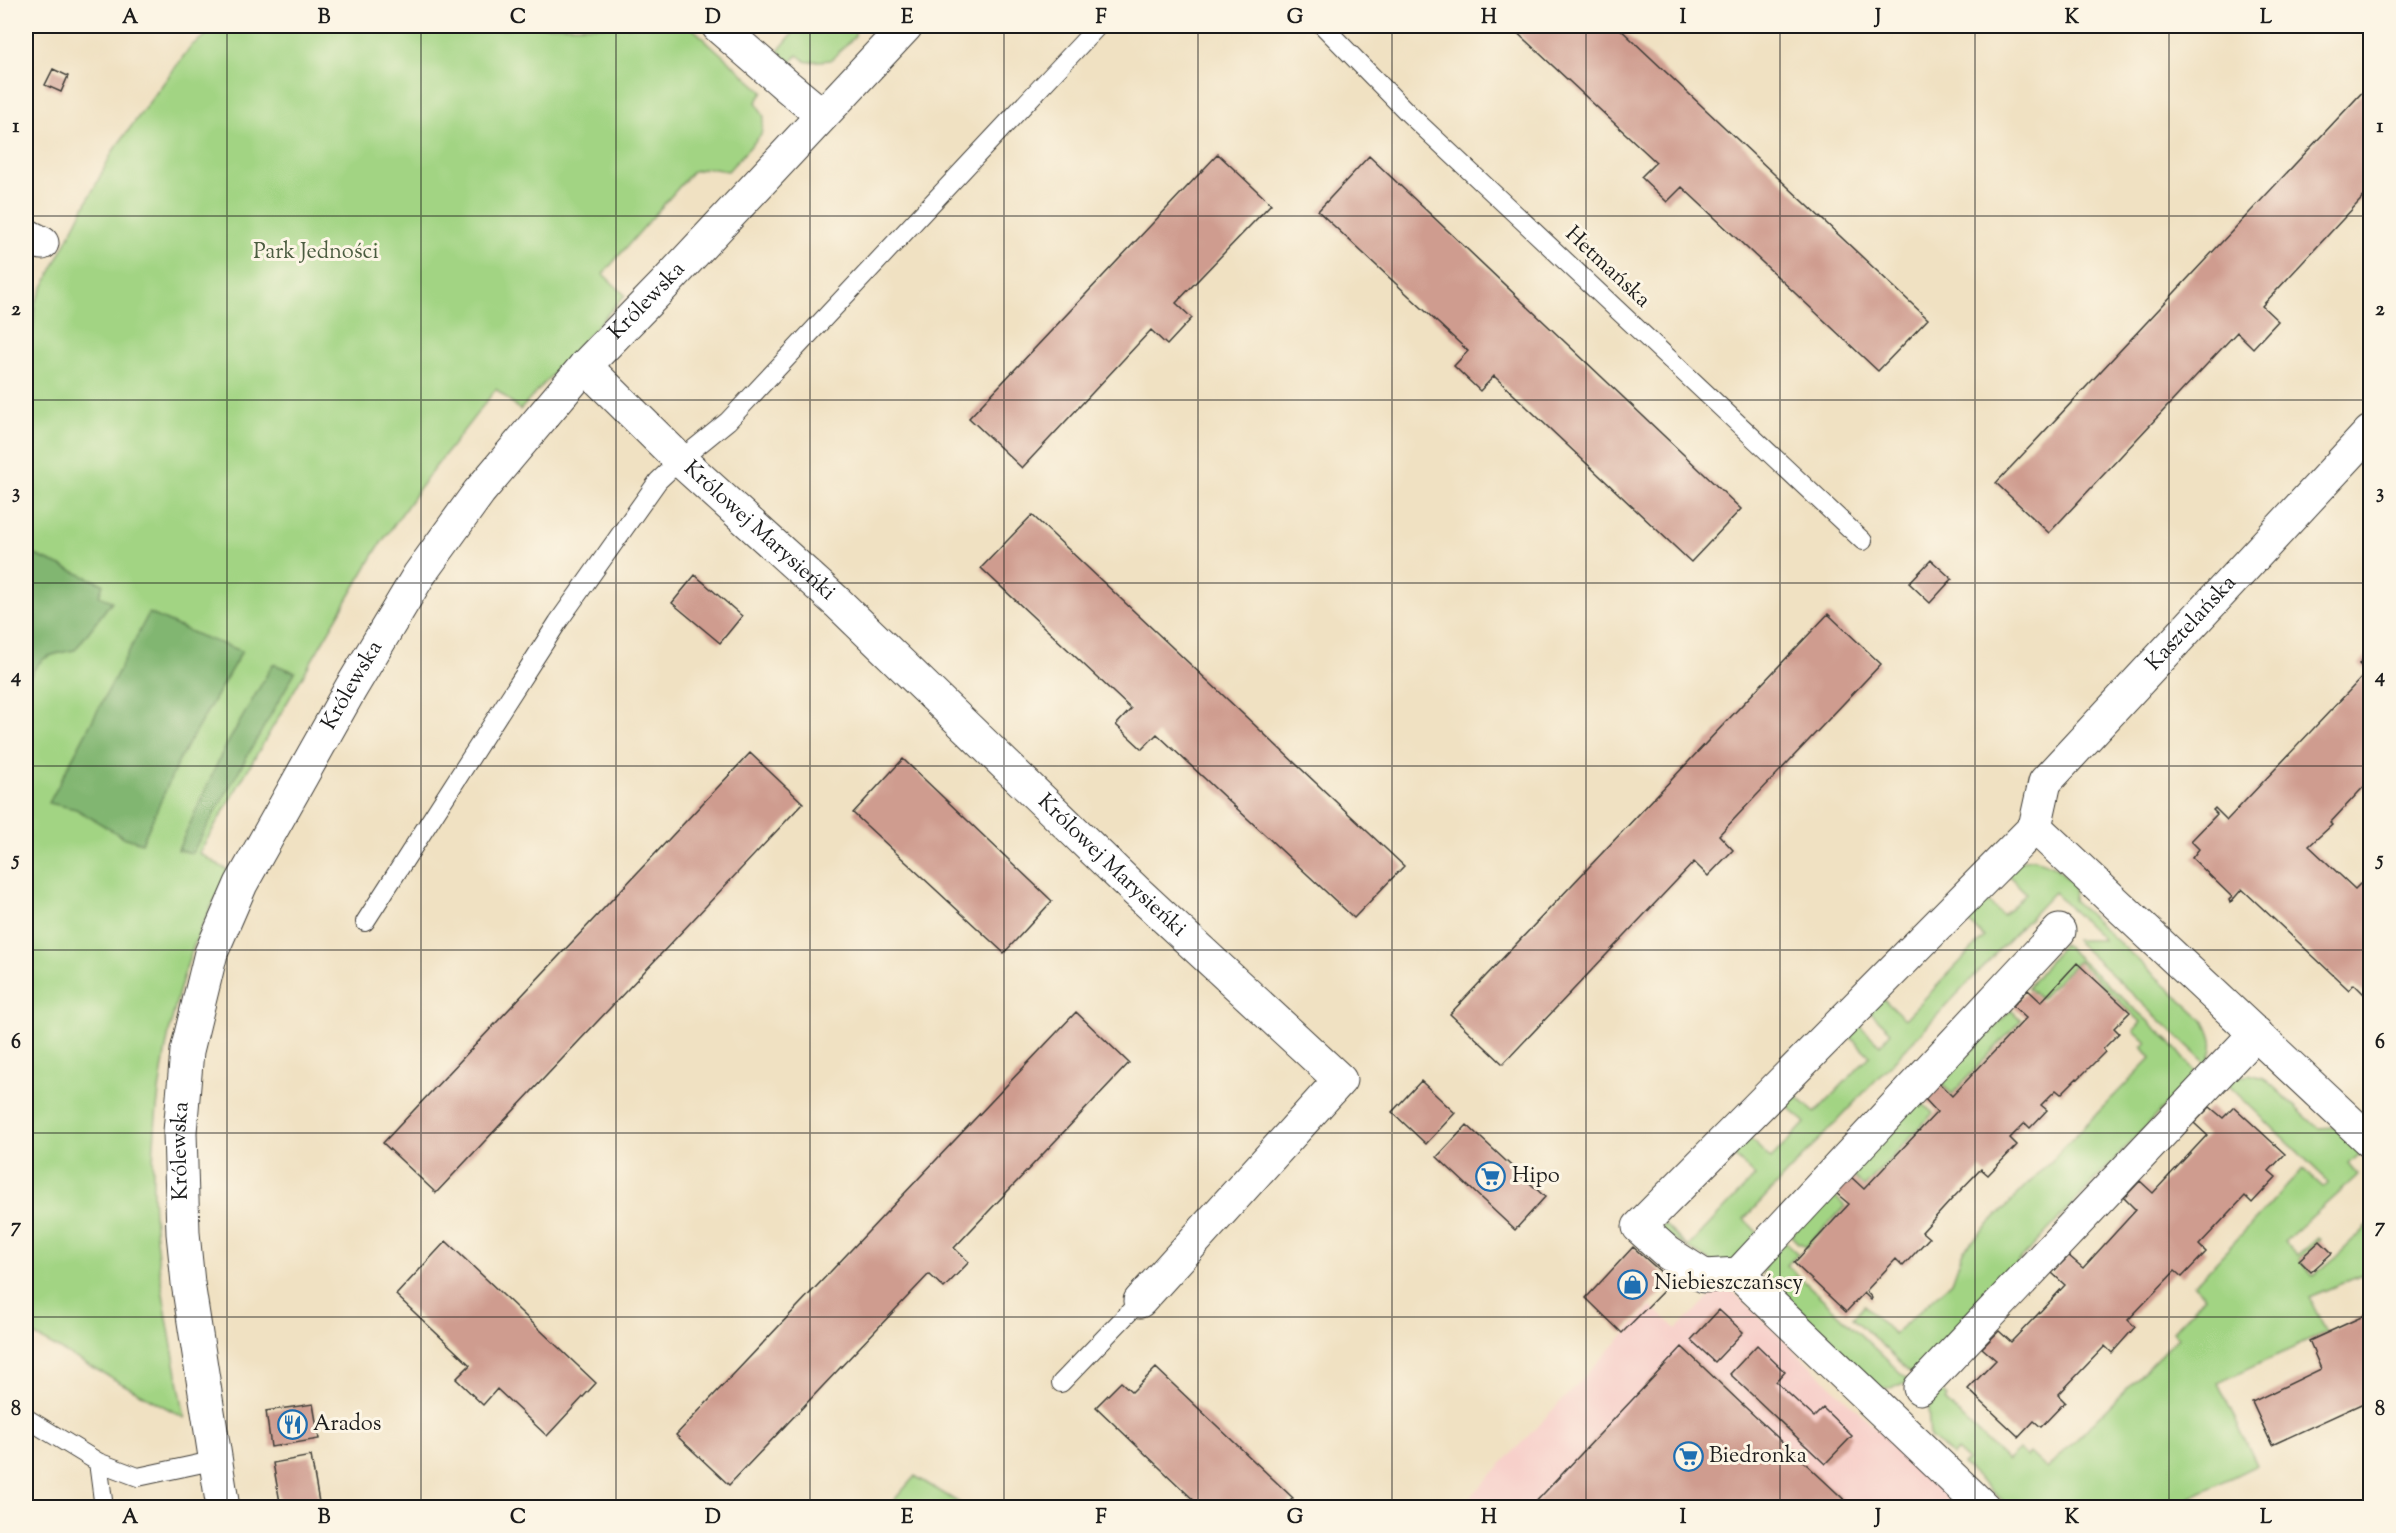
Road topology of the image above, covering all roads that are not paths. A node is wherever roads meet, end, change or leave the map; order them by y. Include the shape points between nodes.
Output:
1 (718, 26) edge
2 (906, 26) edge
3 (1098, 26) edge
4 (1323, 26) edge
5 (822, 115) junction
6 (585, 366) junction
7 (2370, 432) edge
8 (680, 460) junction
9 (1863, 542) dead end
10 (2035, 827) junction
11 (365, 922) dead end
12 (2059, 932) dead end
13 (2256, 1034) junction
14 (2370, 1141) edge
15 (1739, 1274) junction
16 (1140, 1301) joint
17 (1061, 1383) dead end
18 (1920, 1388) dead end
19 (26, 1418) edge
20 (217, 1460) junction
21 (98, 1462) junction
22 (104, 1508) edge
23 (223, 1508) edge
24 (1984, 1508) edge

1 - 5 street
2 - 5 street, Królewska
3 - 8 lane via 728,421
4 - 9 lane, Hetmańska via 1409,114
5 - 6 street, Królewska
6 - 8 street, Królowej Marysieńki
6 - 20 street, Królewska via 479,492 419,575 241,884 211,953 187,1051 180,1132 188,1283
7 - 10 street, Kasztelańska via 2045,782
8 - 11 lane via 658,481 558,622
8 - 16 street, Królowej Marysieńki via 837,603 1136,891 1340,1080
10 - 13 street
10 - 15 street via 1639,1227 1668,1253 1704,1276
12 - 15 street
13 - 14 street
13 - 18 street
15 - 24 street
16 - 17 lane, Królowej Marysieńki
19 - 21 lane
20 - 21 lane via 138,1477
20 - 23 street, Królewska
21 - 22 lane

